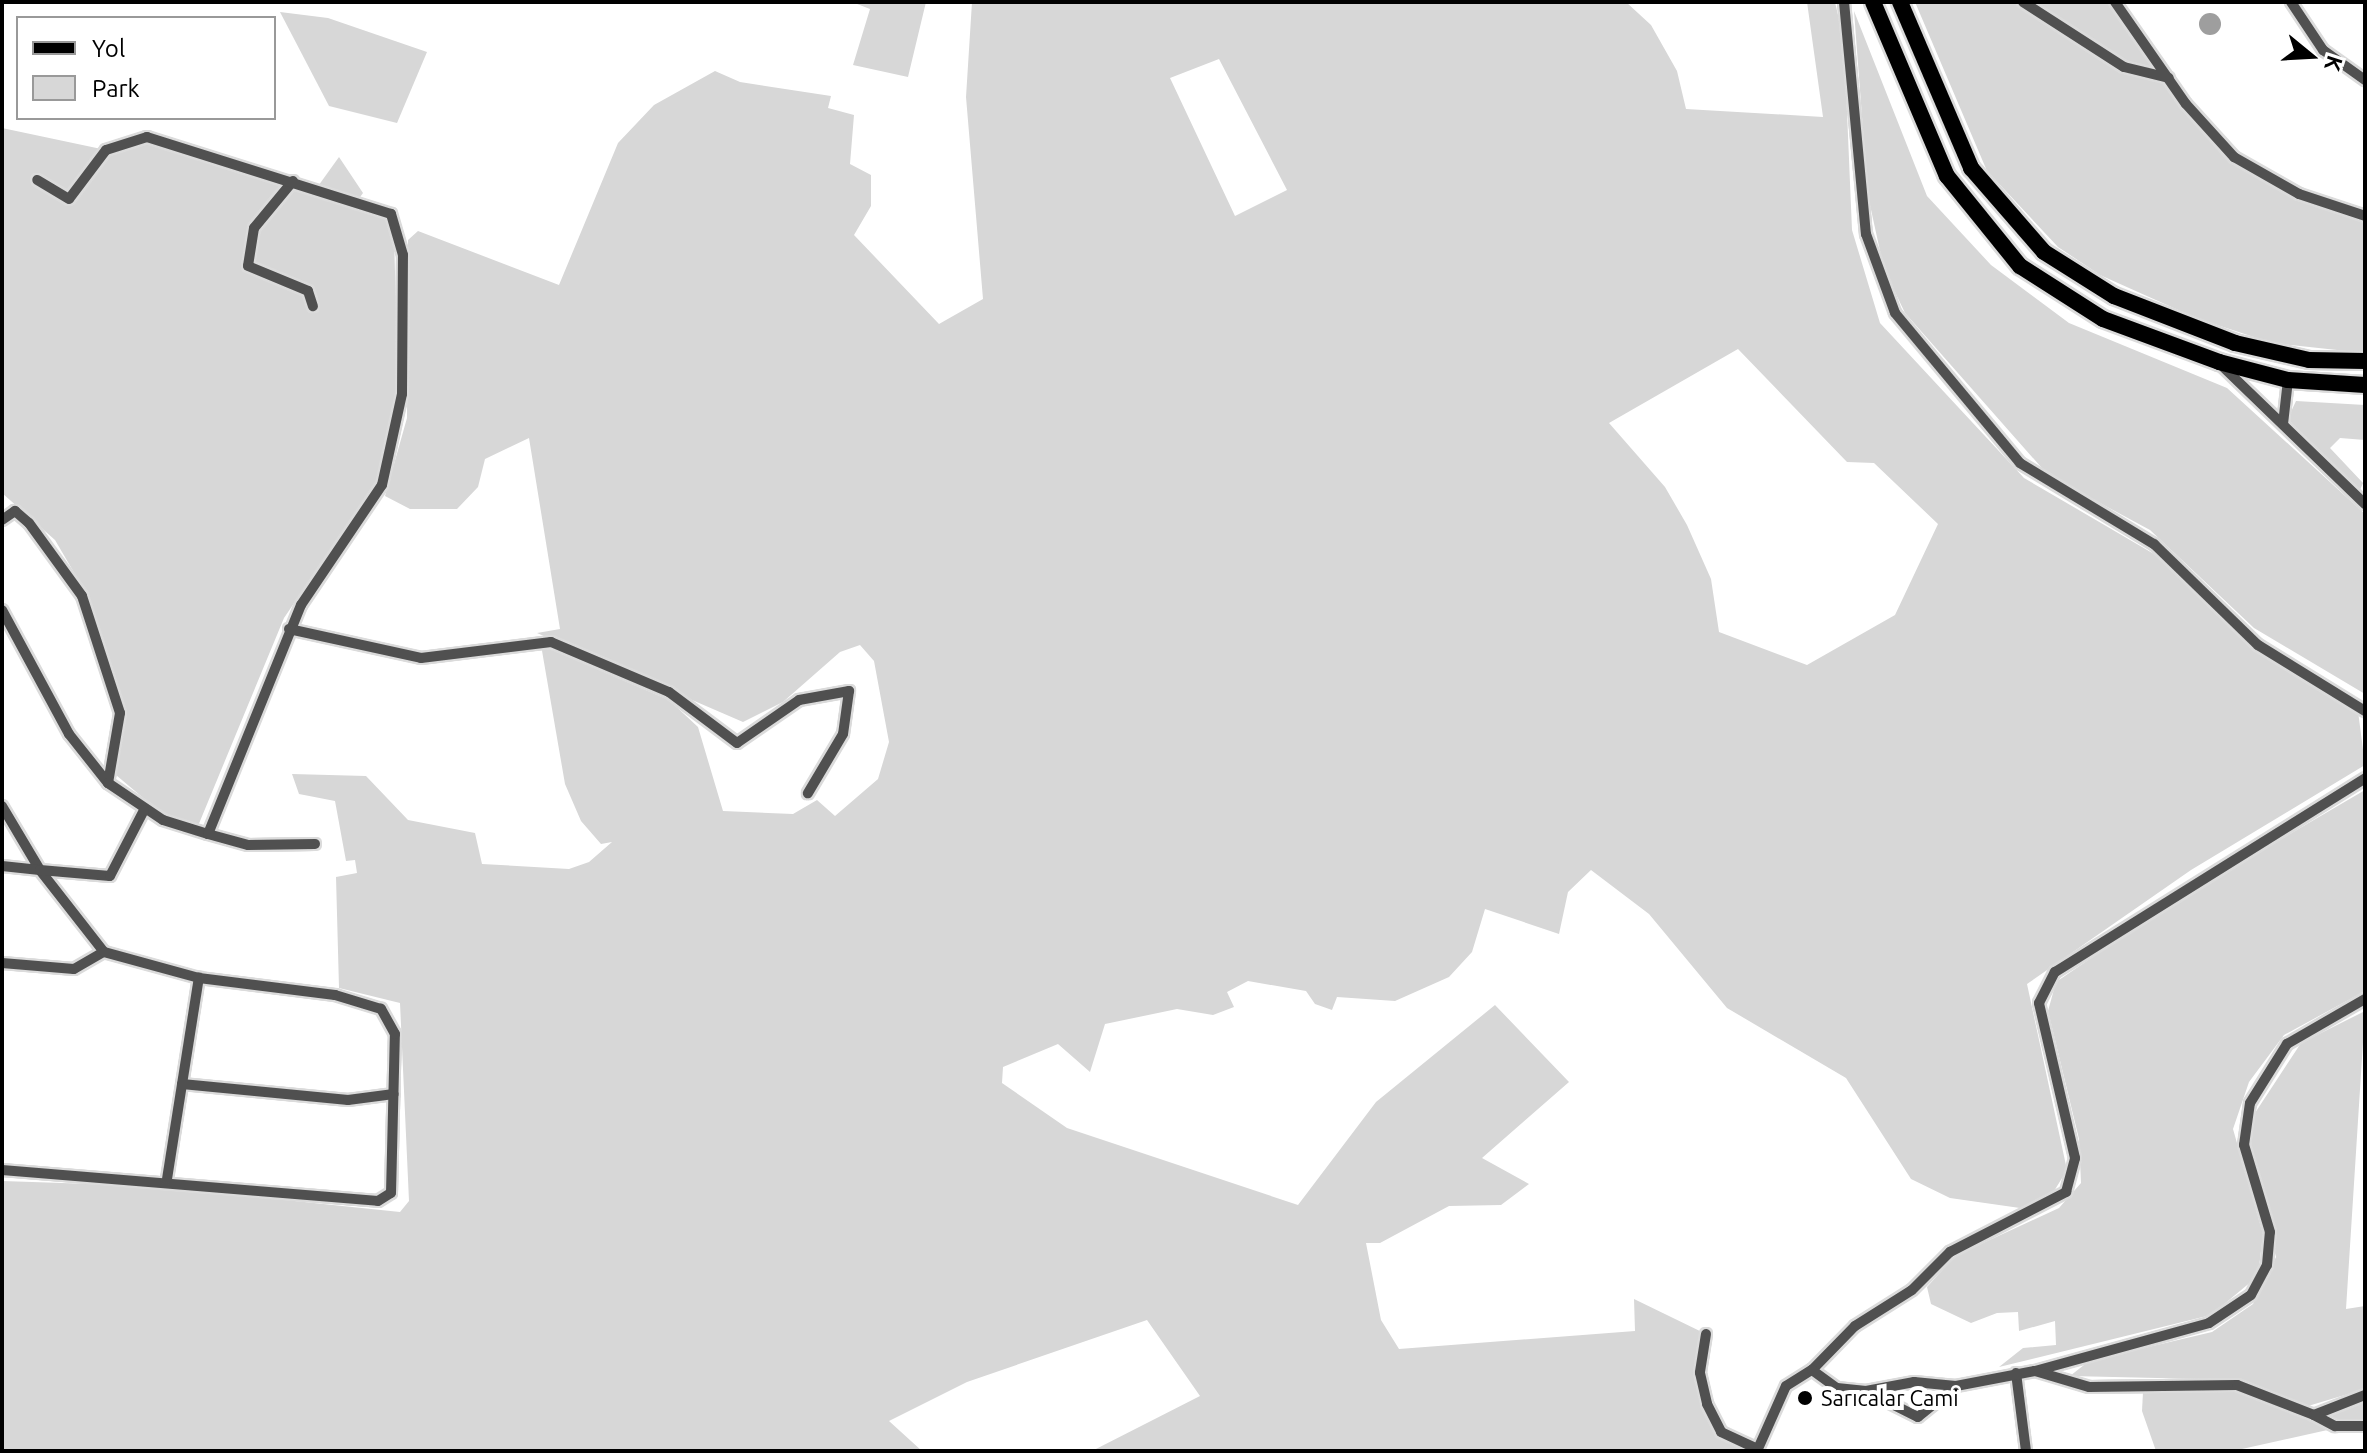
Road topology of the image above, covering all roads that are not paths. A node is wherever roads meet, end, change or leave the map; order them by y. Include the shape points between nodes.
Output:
1 (1844, 2) edge
2 (1873, 2) edge
3 (1900, 2) edge
4 (2023, 2) edge
5 (2115, 2) edge
6 (2291, 2) edge
7 (2169, 78) junction
8 (2365, 80) edge
9 (37, 180) dead end
10 (293, 181) junction
11 (2365, 216) edge
12 (313, 306) dead end
13 (2365, 361) edge
14 (2219, 362) junction
15 (2288, 380) junction
16 (2365, 385) edge
17 (2284, 426) junction
18 (2365, 504) edge
19 (2, 520) edge
20 (2, 610) edge
21 (289, 629) junction
22 (2365, 711) edge
23 (2365, 778) edge
24 (108, 783) junction
25 (808, 793) dead end
26 (2, 806) edge
27 (144, 810) junction
28 (208, 834) junction
29 (315, 844) dead end
30 (2, 866) edge
31 (40, 870) junction
32 (104, 952) junction
33 (2, 963) edge
34 (199, 978) junction
35 (2365, 999) edge
36 (182, 1084) junction
37 (394, 1094) junction
38 (2, 1170) edge
39 (167, 1179) junction
40 (1706, 1334) dead end
41 (1812, 1370) junction
42 (2035, 1371) junction
43 (2016, 1373) junction
44 (1956, 1386) junction
45 (1866, 1391) junction
46 (2365, 1395) edge
47 (2314, 1415) junction
48 (2365, 1426) edge
49 (1757, 1450) edge
50 (2026, 1451) edge

1 - 22 street via 1866,234 1895,313 2026,468 2145,537 2258,645
2 - 14 main road via 1929,143 2008,254 2103,319
3 - 13 main road via 1971,168 2053,259 2114,296 2235,343 2309,360
4 - 7 street via 2124,67
5 - 7 street
6 - 8 street via 2331,58
7 - 11 street via 2208,131 2253,171
9 - 10 street via 69,199 106,150 147,137
10 - 12 street via 254,228 248,266 308,291
10 - 21 street via 391,214 403,255 402,394 382,485
14 - 15 main road
14 - 17 street
15 - 16 main road
15 - 17 street
17 - 18 street
19 - 24 street via 15,511 29,523 82,596 120,713
20 - 24 street via 69,734
21 - 25 street via 421,658 551,642 669,692 742,744 799,700 849,691 843,734
21 - 28 street
23 - 41 street via 2278,826 2055,972 2039,1003 2075,1158 2066,1192 1950,1252 1912,1290 1855,1326
24 - 27 street
26 - 31 street
27 - 28 street
27 - 31 street via 110,876
28 - 29 street via 248,845
30 - 31 street
31 - 32 street
32 - 33 street via 74,969
32 - 34 street
34 - 36 street
34 - 37 street via 335,995 381,1009 395,1034
35 - 42 street via 2287,1044 2250,1103 2244,1145 2270,1232 2267,1265 2251,1295 2209,1323
36 - 37 street via 348,1100
36 - 39 street
37 - 39 street via 394,1183 383,1200
38 - 39 street
40 - 49 street via 1700,1373 1707,1404 1721,1432
41 - 45 street via 1843,1390
41 - 49 street via 1786,1386
42 - 43 street
42 - 47 street via 2089,1387 2237,1385
43 - 44 street
43 - 50 street
44 - 45 street via 1914,1382
44 - 45 street via 1918,1417
46 - 47 street
47 - 48 street via 2335,1426

